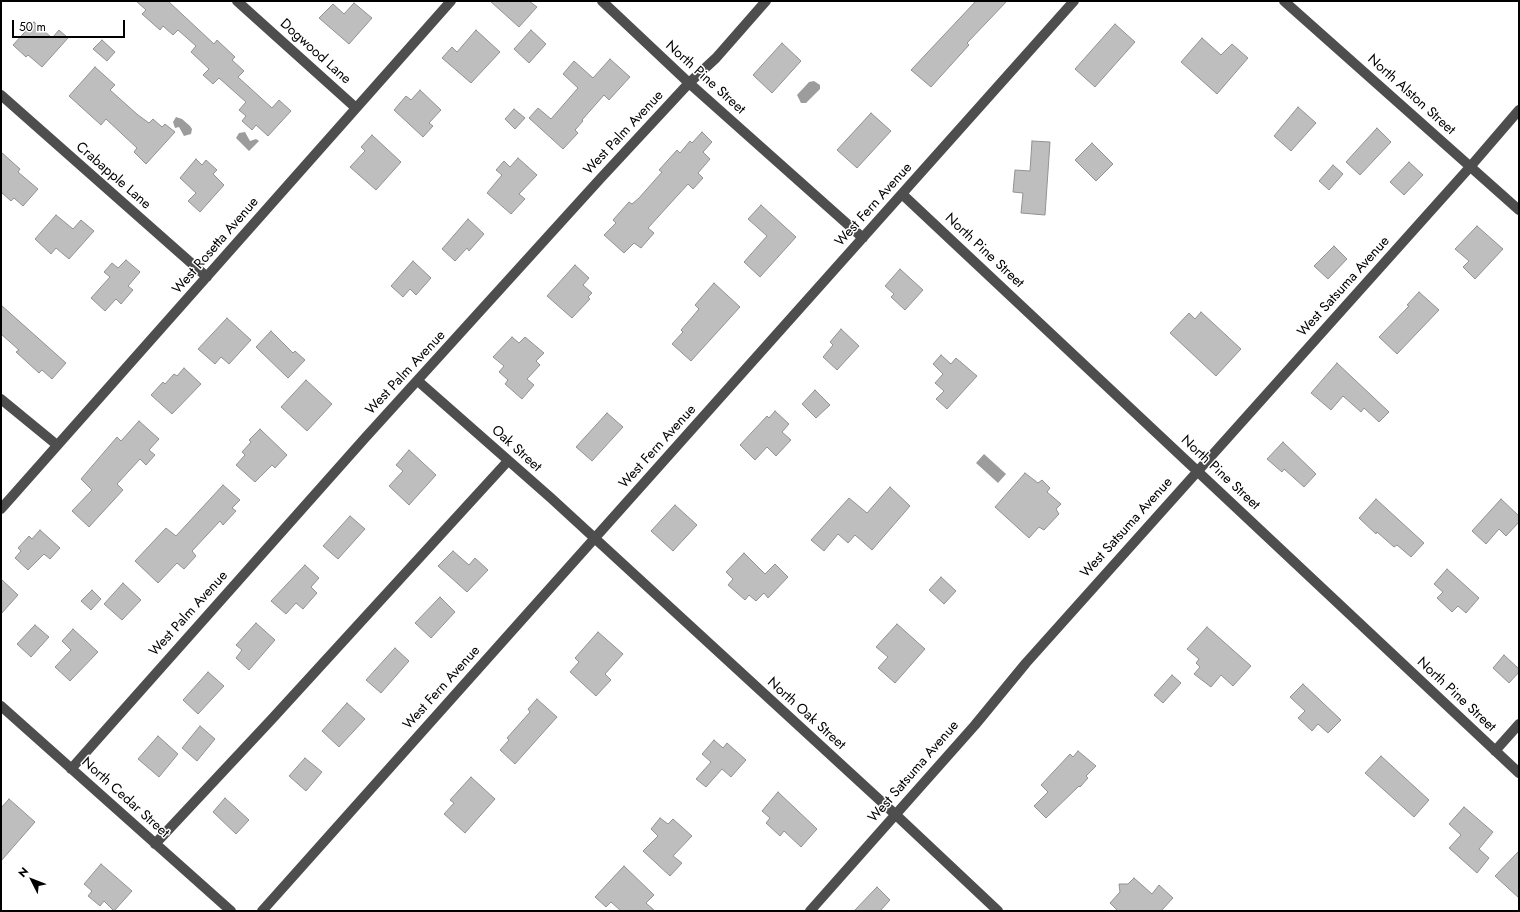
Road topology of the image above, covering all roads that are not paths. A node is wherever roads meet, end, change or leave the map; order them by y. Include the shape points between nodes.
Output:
1 (237, 1) edge
2 (451, 1) edge
3 (602, 1) edge
4 (766, 1) edge
5 (1074, 1) edge
6 (1284, 1) edge
7 (689, 83) junction
8 (1, 95) edge
9 (356, 108) junction
10 (1519, 110) edge
11 (1470, 167) junction
12 (902, 194) junction
13 (1519, 210) edge
14 (862, 238) junction
15 (207, 277) junction
16 (418, 381) junction
17 (1, 399) edge
18 (57, 446) junction
19 (507, 462) junction
20 (1197, 470) junction
21 (1, 509) edge
22 (594, 539) junction
23 (1, 706) edge
24 (1519, 724) edge
25 (1495, 751) junction
26 (71, 769) junction
27 (1519, 773) edge
28 (896, 815) junction
29 (155, 844) junction
30 (231, 911) edge
31 (262, 911) edge
32 (810, 911) edge
33 (998, 911) edge

1 - 9 street, Dogwood Lane
2 - 9 street, West Rosetta Avenue
3 - 7 street, North Pine Street
4 - 7 street, West Palm Avenue via 716,58
5 - 12 street, West Fern Avenue
6 - 11 street, North Alston Street
7 - 14 street, North Pine Street
7 - 16 street, West Palm Avenue
8 - 15 street, Crabapple Lane
9 - 15 street, West Rosetta Avenue
10 - 11 street, West Satsuma Avenue
11 - 13 street, North Alston Street
11 - 20 street, West Satsuma Avenue
12 - 14 street, West Fern Avenue
12 - 20 street, North Pine Street
14 - 22 street, West Fern Avenue
15 - 18 street, West Rosetta Avenue
16 - 19 street, Oak Street
16 - 26 street, West Palm Avenue
17 - 18 street
18 - 21 street, West Rosetta Avenue
19 - 22 street, Oak Street via 551,498
19 - 29 street
20 - 25 street, North Pine Street
20 - 28 street, West Satsuma Avenue
22 - 28 street, North Oak Street
22 - 31 street, West Fern Avenue
23 - 26 street, North Cedar Street
24 - 25 street
25 - 27 street, North Pine Street
26 - 29 street, North Cedar Street
28 - 32 street, West Satsuma Avenue
28 - 33 street, North Oak Street
29 - 30 street, North Cedar Street

